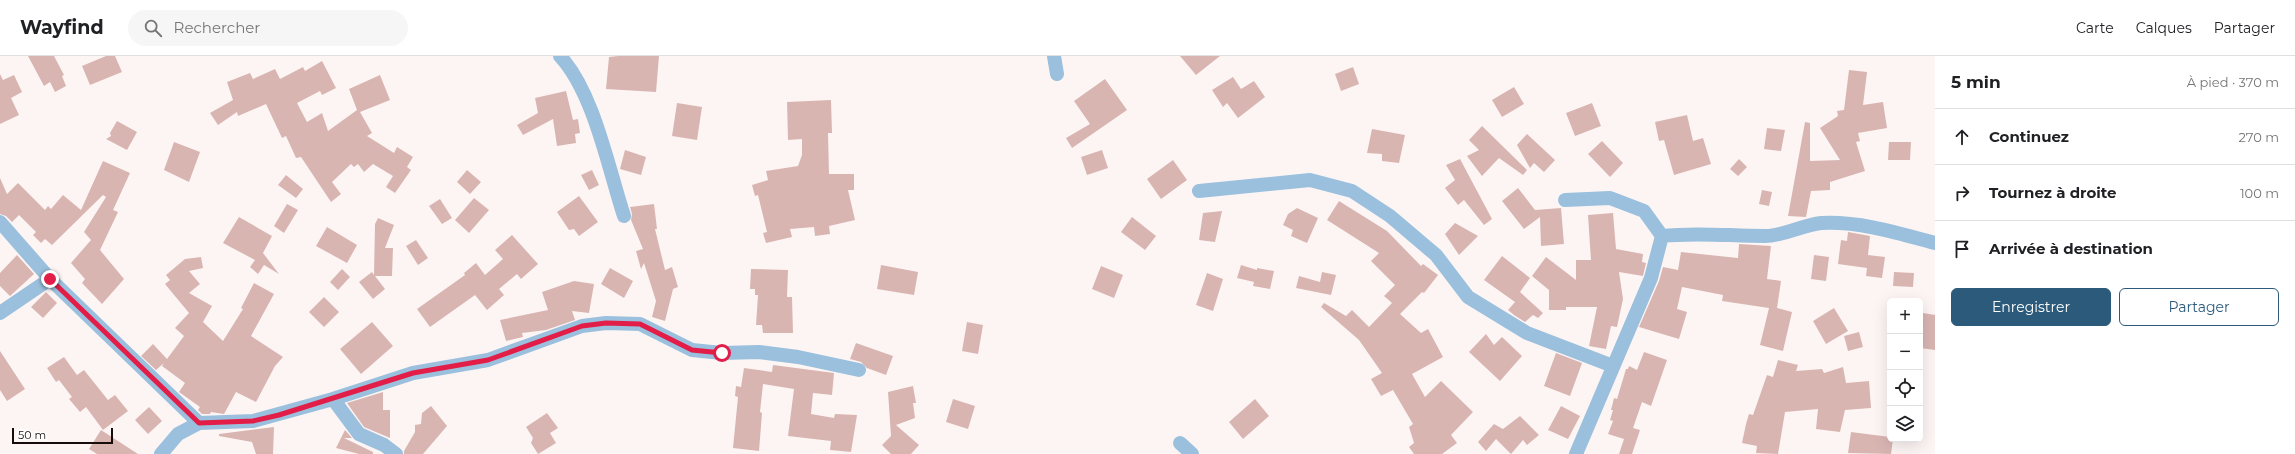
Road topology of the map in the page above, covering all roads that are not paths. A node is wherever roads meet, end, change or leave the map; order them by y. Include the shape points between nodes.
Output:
1 (560, 56) edge
2 (1054, 56) edge
3 (1057, 74) dead end
4 (1198, 190) dead end
5 (1566, 200) dead end
6 (624, 216) dead end
7 (0, 222) edge
8 (1662, 236) junction
9 (1935, 243) edge
10 (50, 279) junction
11 (0, 313) edge
12 (1613, 366) junction
13 (859, 370) dead end
14 (333, 399) junction
15 (199, 423) junction
16 (1180, 442) dead end
17 (161, 454) edge
18 (396, 454) edge
19 (1192, 454) edge
20 (1576, 454) edge

1 - 6 street via 572,69 579,82
2 - 3 street
4 - 12 street via 1310,180 1352,191 1390,216 1436,256 1468,297 1527,332
5 - 8 street via 1610,198 1644,211
7 - 10 street
8 - 9 street via 1685,233 1767,236 1808,225 1839,223 1879,228
8 - 12 street via 1651,278
10 - 11 street
10 - 15 street
12 - 20 street
13 - 14 street via 759,352 722,353 692,350 640,324 606,323 582,326 488,360 413,373
14 - 15 street via 253,421
14 - 18 street via 359,434 384,445
15 - 17 street via 178,434
16 - 19 street

